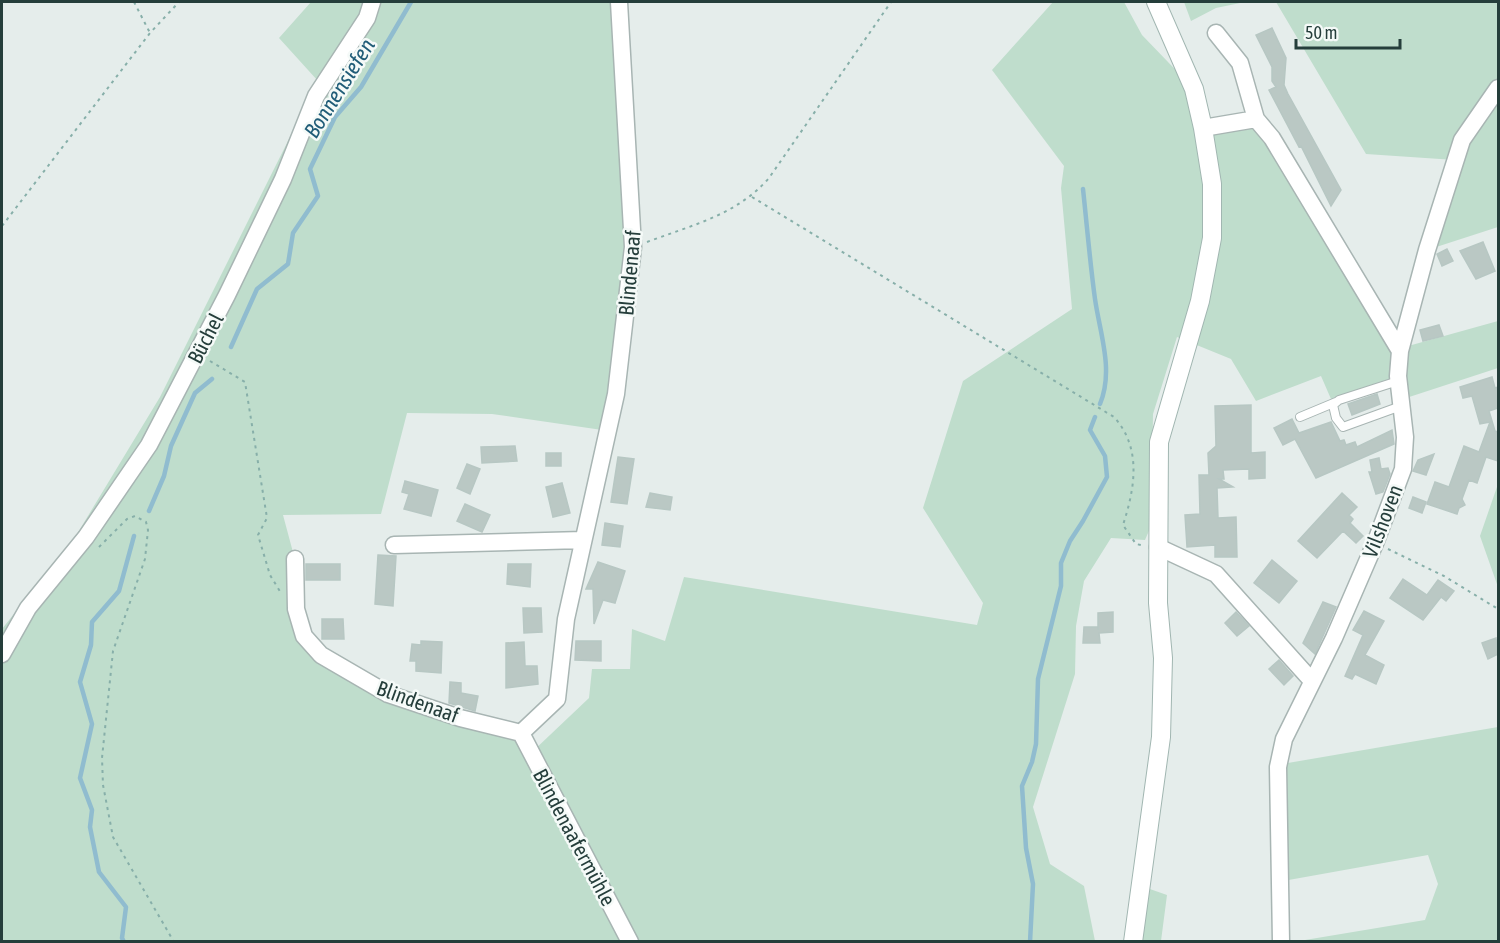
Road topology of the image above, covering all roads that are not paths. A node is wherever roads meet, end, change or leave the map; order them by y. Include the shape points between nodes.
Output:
1 (372, 2) edge
2 (619, 2) edge
3 (1156, 2) edge
4 (1216, 33) dead end
5 (1498, 88) edge
6 (1256, 119) junction
7 (1203, 128) junction
8 (1400, 351) junction
9 (1398, 381) junction
10 (1336, 402) junction
11 (1401, 406) junction
12 (1300, 417) dead end
13 (583, 540) junction
14 (394, 545) dead end
15 (1158, 548) junction
16 (295, 559) dead end
17 (2, 654) edge
18 (1312, 681) junction
19 (520, 733) junction
20 (630, 942) edge
21 (1133, 942) edge
22 (1281, 942) edge

1 - 17 street, Büchel via 367,18 316,96 283,179 149,445 86,537 28,608
2 - 13 street, Blindenaaf via 633,247 616,394
3 - 7 main road via 1194,89
4 - 6 street via 1240,63
5 - 8 street, Vilshoven via 1462,140
6 - 7 street
6 - 8 street via 1272,138
7 - 15 main road via 1212,184 1212,238 1200,301 1159,442
8 - 9 street, Vilshoven
9 - 10 lane
9 - 11 street, Vilshoven
10 - 11 lane via 1333,409 1342,427
10 - 12 lane
11 - 18 street, Vilshoven via 1405,437 1403,469 1376,541
13 - 14 street
13 - 19 street, Blindenaaf via 566,619 557,699
15 - 18 street via 1216,574
15 - 21 main road via 1163,658 1161,737
16 - 19 street, Blindenaaf via 296,609 304,636 321,655 388,694
18 - 22 street, Vilshoven via 1292,720 1278,767
19 - 20 street, Blindenaafermühle

